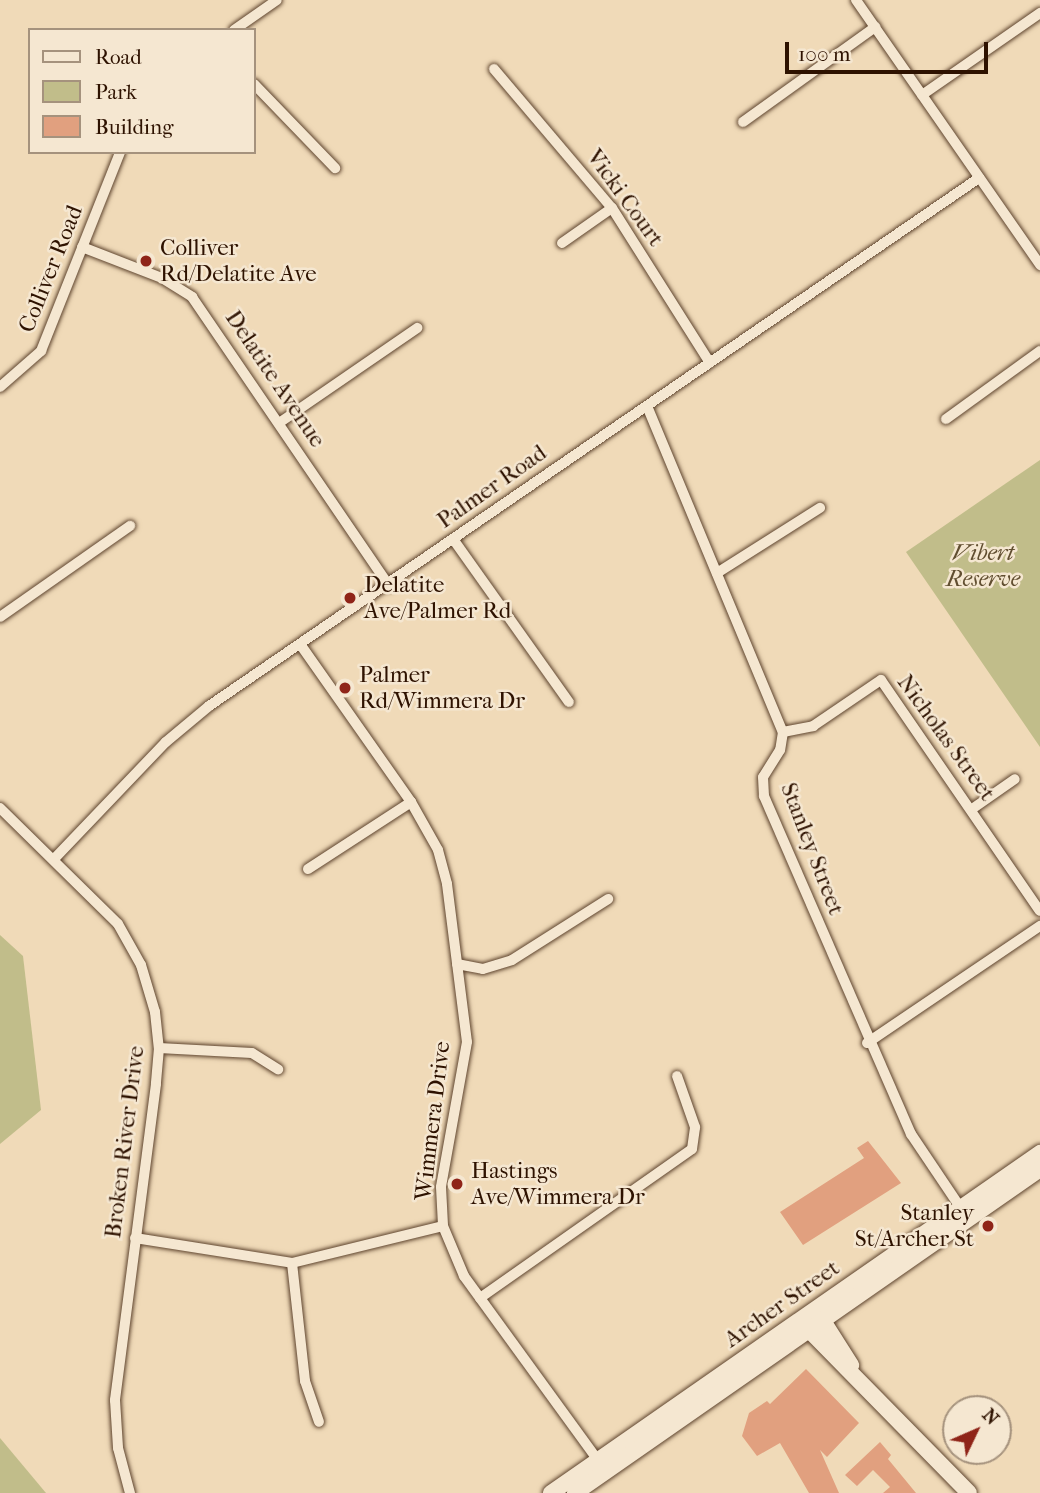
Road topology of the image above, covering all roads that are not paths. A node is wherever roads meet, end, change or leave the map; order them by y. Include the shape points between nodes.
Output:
1 (275, 0) edge
2 (856, 0) edge
3 (1040, 13) edge
4 (875, 27) junction
5 (237, 28) edge
6 (494, 69) dead end
7 (256, 86) edge
8 (922, 95) junction
9 (743, 122) dead end
10 (119, 154) edge
11 (335, 167) dead end
12 (979, 178) junction
13 (612, 208) junction
14 (562, 243) dead end
15 (82, 247) junction
16 (1040, 265) edge
17 (417, 328) dead end
18 (1040, 351) edge
19 (710, 363) junction
20 (0, 387) edge
21 (647, 406) junction
22 (946, 419) dead end
23 (279, 422) junction
24 (820, 508) dead end
25 (130, 526) dead end
26 (453, 539) junction
27 (717, 573) junction
28 (389, 586) junction
29 (0, 617) edge
30 (300, 644) junction
31 (569, 702) dead end
32 (783, 732) junction
33 (1015, 779) dead end
34 (411, 802) junction
35 (0, 808) edge
36 (972, 809) junction
37 (54, 859) junction
38 (308, 869) dead end
39 (608, 899) dead end
40 (1040, 911) edge
41 (1040, 926) edge
42 (457, 964) junction
43 (867, 1043) junction
44 (159, 1048) junction
45 (278, 1069) dead end
46 (677, 1076) dead end
47 (1040, 1153) edge
48 (1040, 1169) edge
49 (965, 1213) junction
50 (443, 1226) junction
51 (135, 1238) junction
52 (292, 1263) junction
53 (481, 1298) junction
54 (820, 1315) junction
55 (805, 1326) junction
56 (862, 1382) junction
57 (319, 1422) dead end
58 (601, 1464) junction
59 (130, 1493) edge
60 (551, 1493) edge
61 (575, 1493) edge
62 (969, 1493) edge

1 - 5 street
2 - 4 street
3 - 8 street
4 - 8 street
4 - 9 street
6 - 13 street, Vicki Court
7 - 11 street
8 - 12 street
10 - 15 street, Colliver Road
12 - 16 street
12 - 19 street, Palmer Road
13 - 14 street
13 - 19 street, Vicki Court
15 - 20 street, Colliver Road via 41,351
15 - 23 street, Delatite Avenue via 162,278 192,298
17 - 23 street
18 - 22 street
19 - 21 street, Palmer Road
21 - 26 street, Palmer Road
21 - 27 street
23 - 28 street, Delatite Avenue
24 - 27 street
25 - 29 street
26 - 28 street, Palmer Road
26 - 31 street
27 - 32 street
28 - 30 street, Palmer Road
30 - 34 street, Wimmera Drive
30 - 37 street, Palmer Road via 209,706 166,742
32 - 36 street, Nicholas Street via 813,726 881,680
32 - 43 street, Stanley Street via 780,750 763,777 764,796
33 - 36 street
34 - 38 street
34 - 42 street, Wimmera Drive via 438,850
35 - 37 street, Broken River Drive
36 - 40 street, Nicholas Street
37 - 44 street, Broken River Drive via 102,906 130,943 150,988
39 - 42 street via 512,960 483,970
41 - 43 street
42 - 50 street, Wimmera Drive via 467,1042 441,1187
43 - 49 street, Stanley Street via 911,1135
44 - 45 street via 252,1054
44 - 51 street, Broken River Drive
46 - 53 street via 695,1127 692,1149
47 - 49 main road, Archer Street
48 - 49 main road, Archer Street
49 - 54 main road, Archer Street
50 - 52 street
50 - 53 street, Wimmera Drive via 464,1276
51 - 52 street
51 - 59 street, Broken River Drive via 114,1423
52 - 57 street via 305,1381
53 - 58 street, Wimmera Drive
54 - 55 main road, Archer Street
54 - 56 main road
55 - 56 main road
55 - 58 main road, Archer Street
56 - 62 main road
58 - 60 main road, Archer Street
58 - 61 main road, Archer Street

